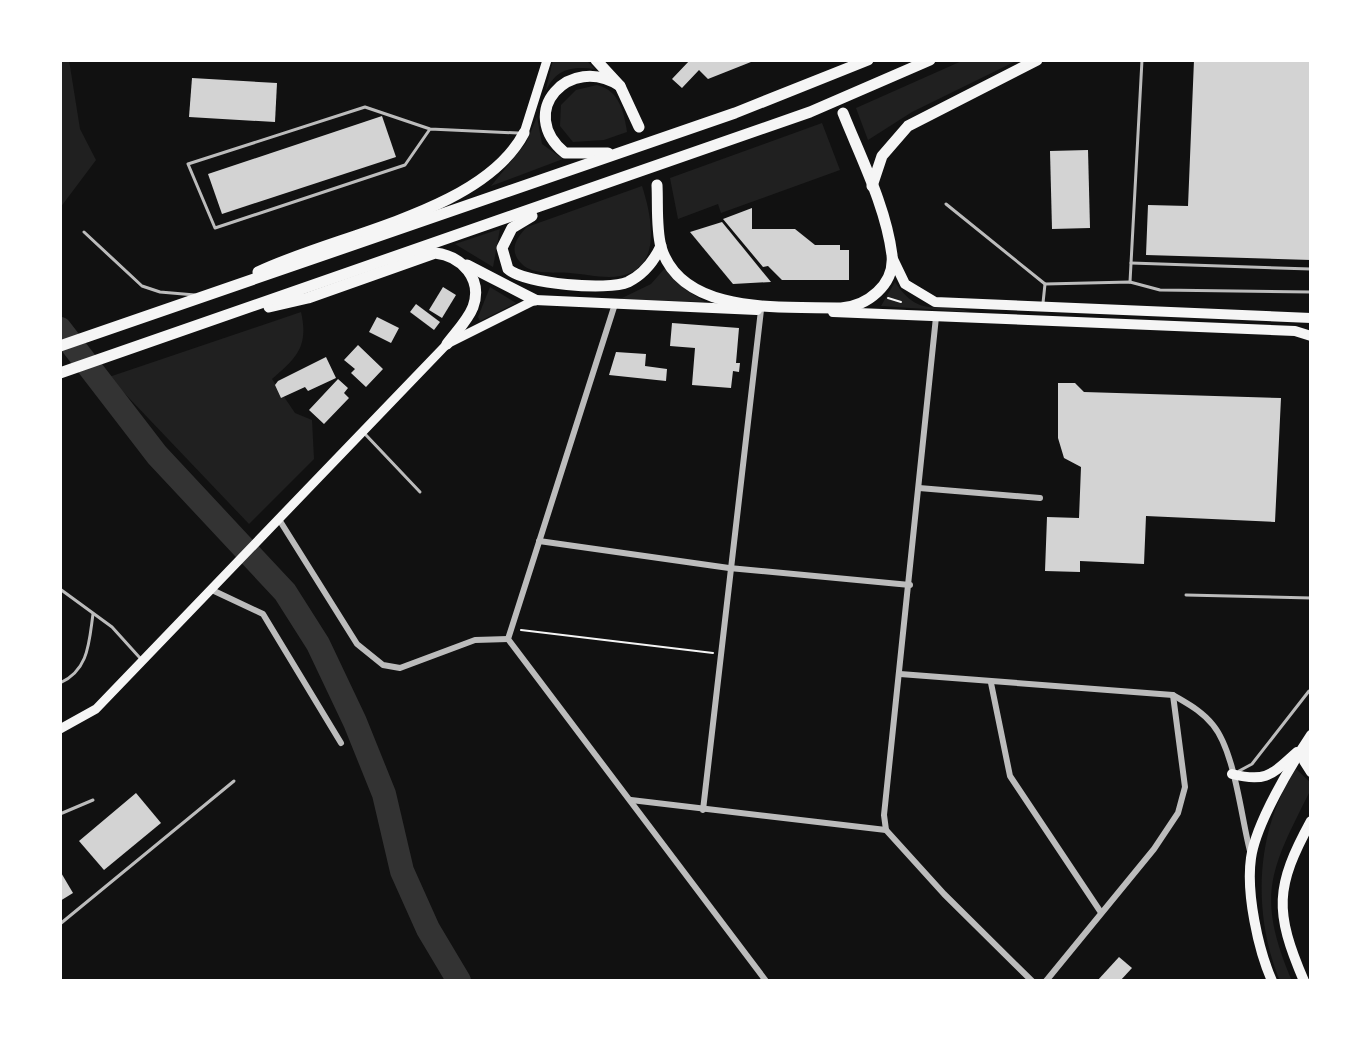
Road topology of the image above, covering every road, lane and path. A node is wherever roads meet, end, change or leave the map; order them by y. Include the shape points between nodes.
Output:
1 (547, 60) edge
2 (596, 60) edge
3 (861, 60) edge
4 (868, 60) edge
5 (930, 60) edge
6 (1037, 60) edge
7 (1142, 60) edge
8 (841, 72) junction
9 (620, 86) junction
10 (843, 113) dead end
11 (639, 127) dead end
12 (430, 129) junction
13 (524, 133) junction
14 (627, 151) junction
15 (657, 185) dead end
16 (872, 186) junction
17 (559, 201) junction
18 (946, 204) dead end
19 (84, 232) dead end
20 (661, 246) junction
21 (892, 255) junction
22 (459, 261) junction
23 (1131, 263) junction
24 (1311, 269) edge
25 (1130, 282) junction
26 (1045, 284) junction
27 (881, 288) junction
28 (1311, 292) edge
29 (207, 296) junction
30 (535, 300) junction
31 (615, 303) junction
32 (902, 303) dead end
33 (805, 307) junction
34 (1043, 307) junction
35 (761, 310) junction
36 (936, 317) junction
37 (1311, 318) edge
38 (214, 319) junction
39 (1311, 336) edge
40 (447, 344) junction
41 (60, 346) edge
42 (60, 373) edge
43 (363, 432) junction
44 (919, 488) junction
45 (420, 492) dead end
46 (1040, 498) dead end
47 (280, 521) junction
48 (539, 541) junction
49 (729, 568) junction
50 (910, 585) junction
51 (60, 589) edge
52 (212, 590) junction
53 (1186, 595) dead end
54 (1311, 598) edge
55 (93, 614) junction
56 (512, 628) junction
57 (508, 639) junction
58 (719, 654) junction
59 (143, 661) junction
60 (900, 674) junction
61 (60, 683) edge
62 (991, 683) junction
63 (1309, 691) dead end
64 (1173, 695) junction
65 (60, 729) edge
66 (1311, 735) edge
67 (341, 743) dead end
68 (1304, 745) junction
69 (1311, 772) edge
70 (1232, 774) junction
71 (234, 781) dead end
72 (93, 800) dead end
73 (631, 800) junction
74 (703, 810) junction
75 (60, 814) edge
76 (1311, 821) edge
77 (886, 830) junction
78 (1251, 858) junction
79 (1100, 911) junction
80 (60, 924) edge
81 (766, 981) edge
82 (1032, 981) edge
83 (1046, 981) edge
84 (1272, 981) edge
85 (1304, 981) edge

1 - 13 main road
2 - 9 highway
3 - 8 highway
4 - 8 highway
5 - 17 highway via 810,112
6 - 16 highway via 908,126 882,156
7 - 23 lane
8 - 14 highway
9 - 11 highway
9 - 14 highway via 598,74 569,81 548,102 545,116 547,131 565,153
10 - 16 highway
12 - 12 lane via 365,107 188,164 215,228 405,165
12 - 13 lane
13 - 29 highway via 497,171 449,201 296,254
14 - 29 highway
15 - 20 highway
16 - 21 highway
17 - 20 highway via 505,237 503,259 517,277 618,286 640,275
17 - 38 highway
18 - 26 lane
19 - 29 lane via 150,290
20 - 33 highway via 681,275 728,304
21 - 27 highway
21 - 34 main road via 905,284 927,299
22 - 30 highway
22 - 38 highway via 435,253 308,298
22 - 40 highway via 474,281 475,298
23 - 24 lane
23 - 25 lane
25 - 26 lane
25 - 28 lane via 1160,290
26 - 34 lane
27 - 32 path via 887,298
27 - 33 highway via 856,306
29 - 41 highway
30 - 31 main road
30 - 40 main road
31 - 35 main road
31 - 48 street
33 - 35 main road
33 - 36 main road via 852,315
34 - 37 main road
35 - 49 street
36 - 39 main road via 1295,331
36 - 44 street
38 - 42 highway
40 - 43 main road
43 - 45 lane
43 - 47 main road
44 - 46 street
44 - 50 street
47 - 52 main road
47 - 57 street via 357,644 383,665 400,668 475,640
48 - 49 street
48 - 56 street
49 - 50 street
49 - 58 street
50 - 60 street
51 - 55 lane
52 - 59 main road
52 - 67 street via 263,614
53 - 54 lane
55 - 59 lane
55 - 61 lane via 84,663
56 - 57 street
56 - 58 path
57 - 73 street
58 - 74 street
59 - 65 main road via 96,709
60 - 62 street
60 - 77 street
62 - 64 street
62 - 79 street via 1010,776
63 - 70 lane via 1252,764
64 - 70 street via 1198,709 1215,727
64 - 79 street via 1183,800 1168,830
66 - 68 main road
68 - 69 main road via 1304,761
68 - 70 main road via 1270,775 1255,780
68 - 78 main road via 1276,791
70 - 78 street
71 - 80 lane
72 - 75 lane
73 - 74 street
73 - 81 street
74 - 77 street
76 - 85 main road via 1289,862 1281,894
77 - 82 street
78 - 84 main road via 1256,928
79 - 83 street

